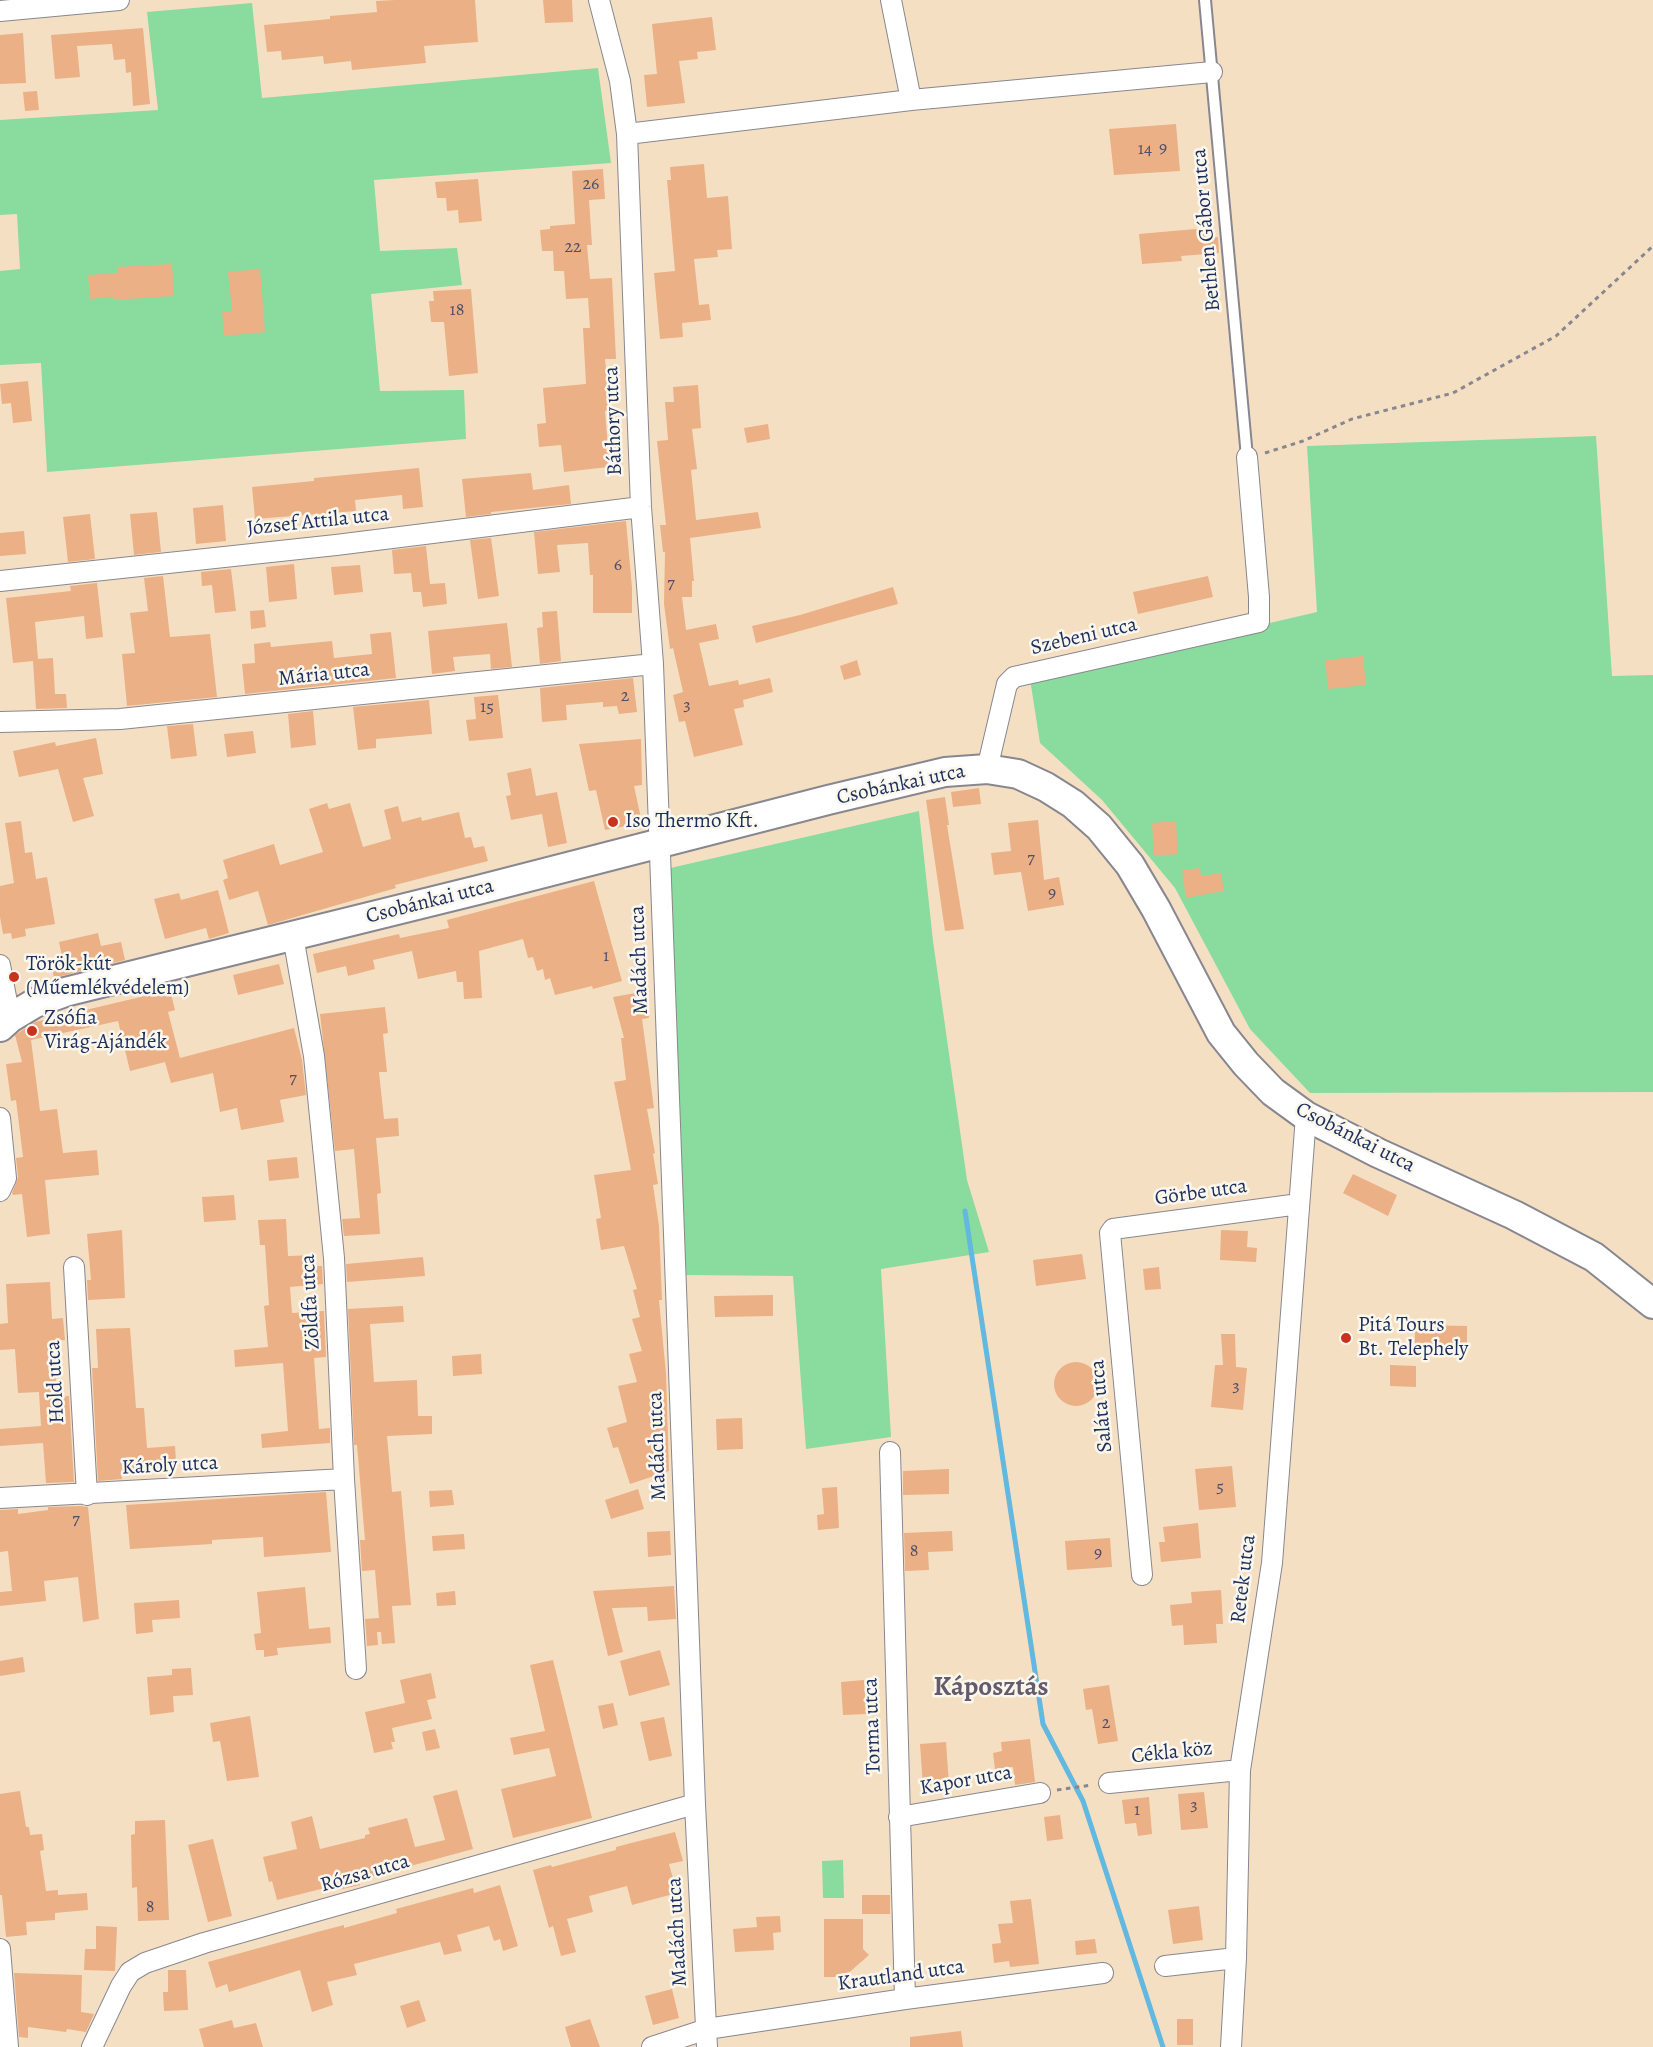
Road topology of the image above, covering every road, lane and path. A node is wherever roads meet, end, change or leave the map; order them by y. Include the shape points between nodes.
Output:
1 (120, 0) edge
2 (599, 0) edge
3 (891, 0) edge
4 (1205, 0) edge
5 (86, 1) edge
6 (0, 11) edge
7 (1212, 72) junction
8 (911, 100) junction
9 (627, 134) junction
10 (1653, 246) edge
11 (1247, 457) junction
12 (642, 507) junction
13 (0, 580) edge
14 (652, 664) junction
15 (0, 722) edge
16 (987, 769) junction
17 (659, 843) junction
18 (293, 936) junction
19 (0, 966) edge
20 (5, 1023) edge
21 (1306, 1116) junction
22 (0, 1118) edge
23 (0, 1191) edge
24 (1299, 1204) junction
25 (1110, 1233) joint
26 (74, 1267) dead end
27 (1653, 1304) edge
28 (890, 1452) dead end
29 (344, 1479) junction
30 (87, 1495) junction
31 (0, 1498) edge
32 (1142, 1575) dead end
33 (356, 1669) dead end
34 (1240, 1770) junction
35 (1101, 1784) joint
36 (1062, 1790) dead end
37 (1040, 1792) dead end
38 (695, 1804) junction
39 (899, 1817) junction
40 (0, 1949) edge
41 (1236, 1958) junction
42 (1165, 1966) dead end
43 (1103, 1973) dead end
44 (905, 1999) junction
45 (707, 2038) edge
46 (8, 2047) edge
47 (92, 2047) edge
48 (652, 2047) edge
49 (1231, 2047) edge

1 - 5 street
2 - 9 street, Báthory utca via 620,81
3 - 8 street
4 - 7 lane, Bethlen Gábor utca
5 - 6 street
7 - 8 street
7 - 11 lane, Bethlen Gábor utca
8 - 9 street
9 - 12 street, Báthory utca
10 - 11 path via 1556,336 1453,393 1352,419 1303,441
11 - 16 street, Szebeni utca via 1259,622 1014,677 1007,684
12 - 13 street, József Attila utca via 336,545
12 - 14 street, Báthory utca
14 - 15 street, Mária utca via 120,719
14 - 17 street, Báthory utca
16 - 17 main road, Csobánkai utca via 945,772
16 - 21 main road, Csobánkai utca via 1018,774 1046,787 1099,827 1130,865 1221,1032 1273,1092
17 - 18 main road, Csobánkai utca
17 - 38 street, Madách utca
18 - 20 main road, Csobánkai utca via 65,992 35,1003
18 - 29 street, Zöldfa utca via 314,1056 334,1258
19 - 20 street
21 - 24 street, Retek utca
21 - 27 main road, Csobánkai utca via 1594,1257
22 - 23 street via 6,1178
24 - 25 street, Görbe utca via 1113,1229
24 - 34 street, Retek utca via 1272,1563
25 - 32 street, Saláta utca
26 - 30 street, Hold utca
28 - 39 street, Torma utca
29 - 30 street, Károly utca
29 - 33 street, Zöldfa utca
30 - 31 street, Károly utca
34 - 35 street, Cékla köz
34 - 41 street, Retek utca
35 - 36 path
37 - 39 street, Kapor utca
38 - 45 street, Madách utca
38 - 47 street, Rózsa utca via 145,1963 130,1972 121,1986
39 - 44 street, Torma utca
40 - 46 street
41 - 42 street
41 - 49 street, Retek utca
43 - 44 street, Krautland utca
44 - 45 street, Krautland utca
45 - 48 street, Krautland utca

